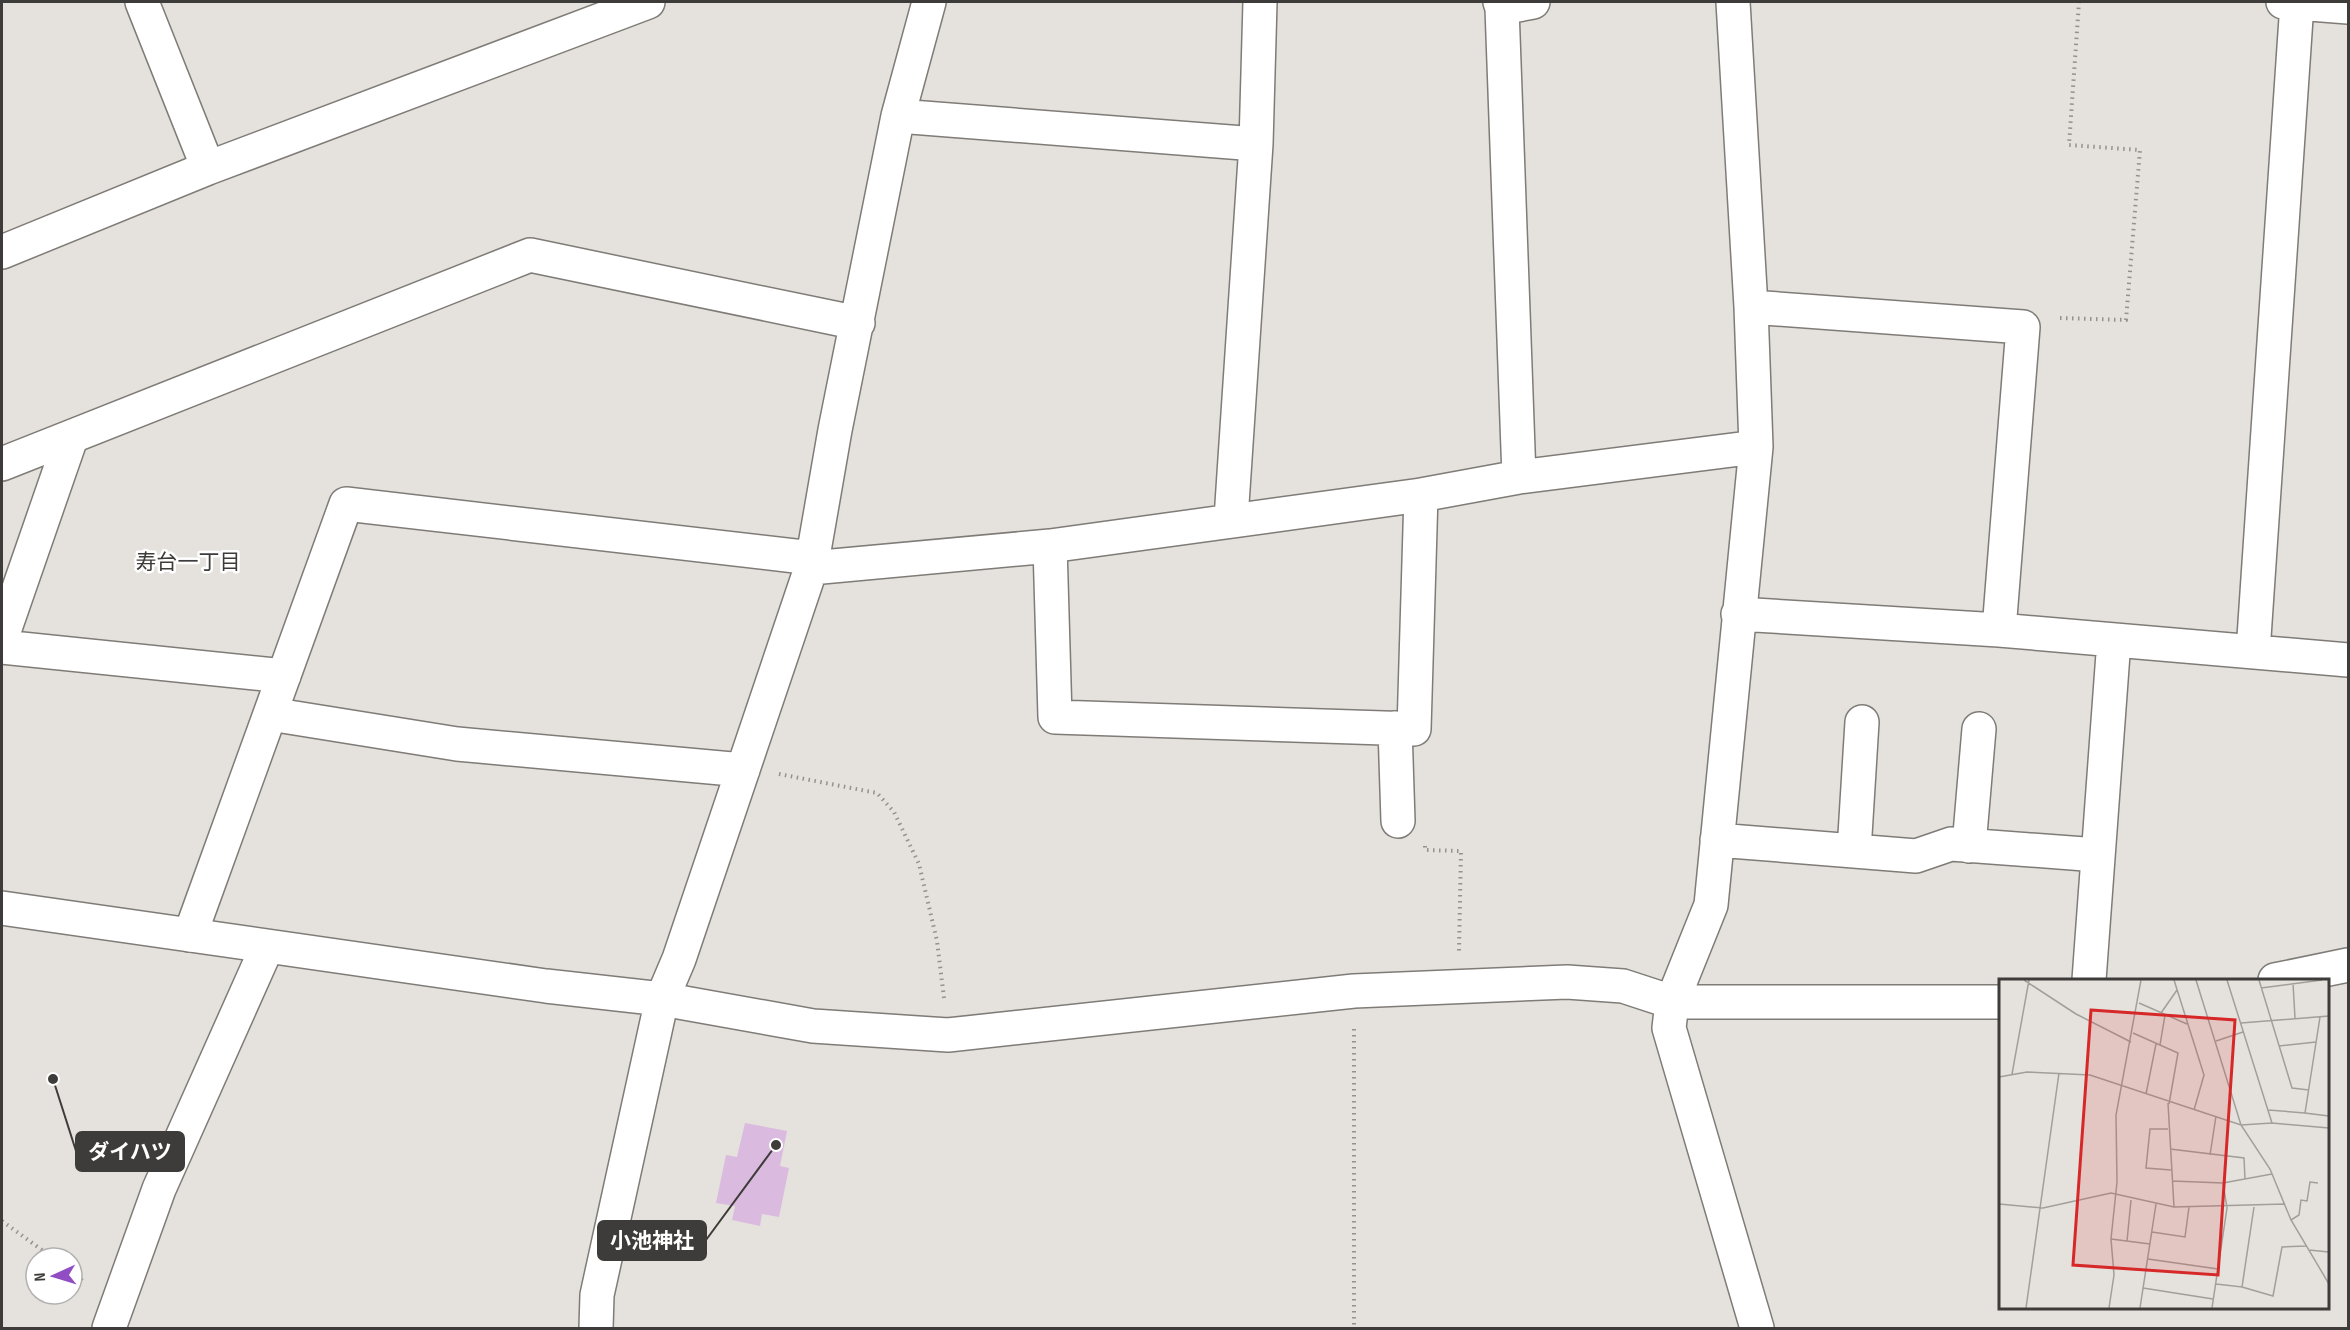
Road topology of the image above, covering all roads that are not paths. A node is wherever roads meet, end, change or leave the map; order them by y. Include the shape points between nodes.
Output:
1 (142, 2) edge
2 (648, 2) edge
3 (929, 2) edge
4 (1260, 2) edge
5 (1733, 2) edge
6 (2290, 2) edge
7 (1512, 4) edge
8 (2349, 7) edge
9 (898, 116) junction
10 (1256, 144) junction
11 (208, 168) junction
12 (2, 252) edge
13 (1751, 307) junction
14 (858, 323) junction
15 (70, 438) junction
16 (1756, 447) junction
17 (2, 464) edge
18 (1519, 477) junction
19 (1421, 495) junction
20 (1231, 519) junction
21 (1050, 546) junction
22 (811, 563) junction
23 (1738, 614) junction
24 (1999, 630) junction
25 (2, 637) edge
26 (2114, 640) junction
27 (2, 647) edge
28 (2253, 652) junction
29 (2349, 660) edge
30 (284, 676) junction
31 (270, 714) junction
32 (1862, 722) dead end
33 (1395, 728) junction
34 (1979, 729) dead end
35 (742, 770) junction
36 (1398, 821) dead end
37 (1717, 840) junction
38 (1969, 846) junction
39 (1854, 851) junction
40 (2098, 855) junction
41 (2, 908) edge
42 (190, 935) junction
43 (267, 946) junction
44 (2349, 965) edge
45 (2089, 979) edge
46 (2285, 979) edge
47 (662, 999) junction
48 (1672, 1002) junction
49 (1999, 1002) edge
50 (109, 1329) edge
51 (596, 1329) edge
52 (1758, 1329) edge

1 - 11 street
2 - 11 street
3 - 9 street
4 - 10 street
5 - 13 street
6 - 8 street
6 - 28 street
7 - 18 street
9 - 10 street
9 - 14 street
10 - 20 street
11 - 12 street
13 - 16 street
13 - 24 street via 2024,327
14 - 15 street via 530,255
14 - 22 street
15 - 17 street
15 - 25 street
16 - 18 street
16 - 23 street
18 - 19 street
19 - 20 street
19 - 33 street via 1413,729
20 - 21 street
21 - 22 street
21 - 33 street via 1055,717
22 - 30 street via 346,504
22 - 35 street
23 - 24 street
23 - 37 street
24 - 26 street
26 - 28 street
26 - 40 street
27 - 30 street
28 - 29 street
30 - 31 street
31 - 35 street via 456,744
31 - 42 street
32 - 39 street
33 - 36 street
34 - 38 street
35 - 47 street
37 - 39 street
37 - 48 street via 1712,905
38 - 39 street via 1951,844 1916,856
38 - 40 street
40 - 45 street
41 - 42 street
42 - 43 street
43 - 47 street
43 - 50 street via 159,1189
44 - 46 street
47 - 48 street via 813,1026 948,1035 1353,991 1567,982 1623,986
47 - 51 street via 597,1295
48 - 49 street
48 - 52 street via 1669,1028

